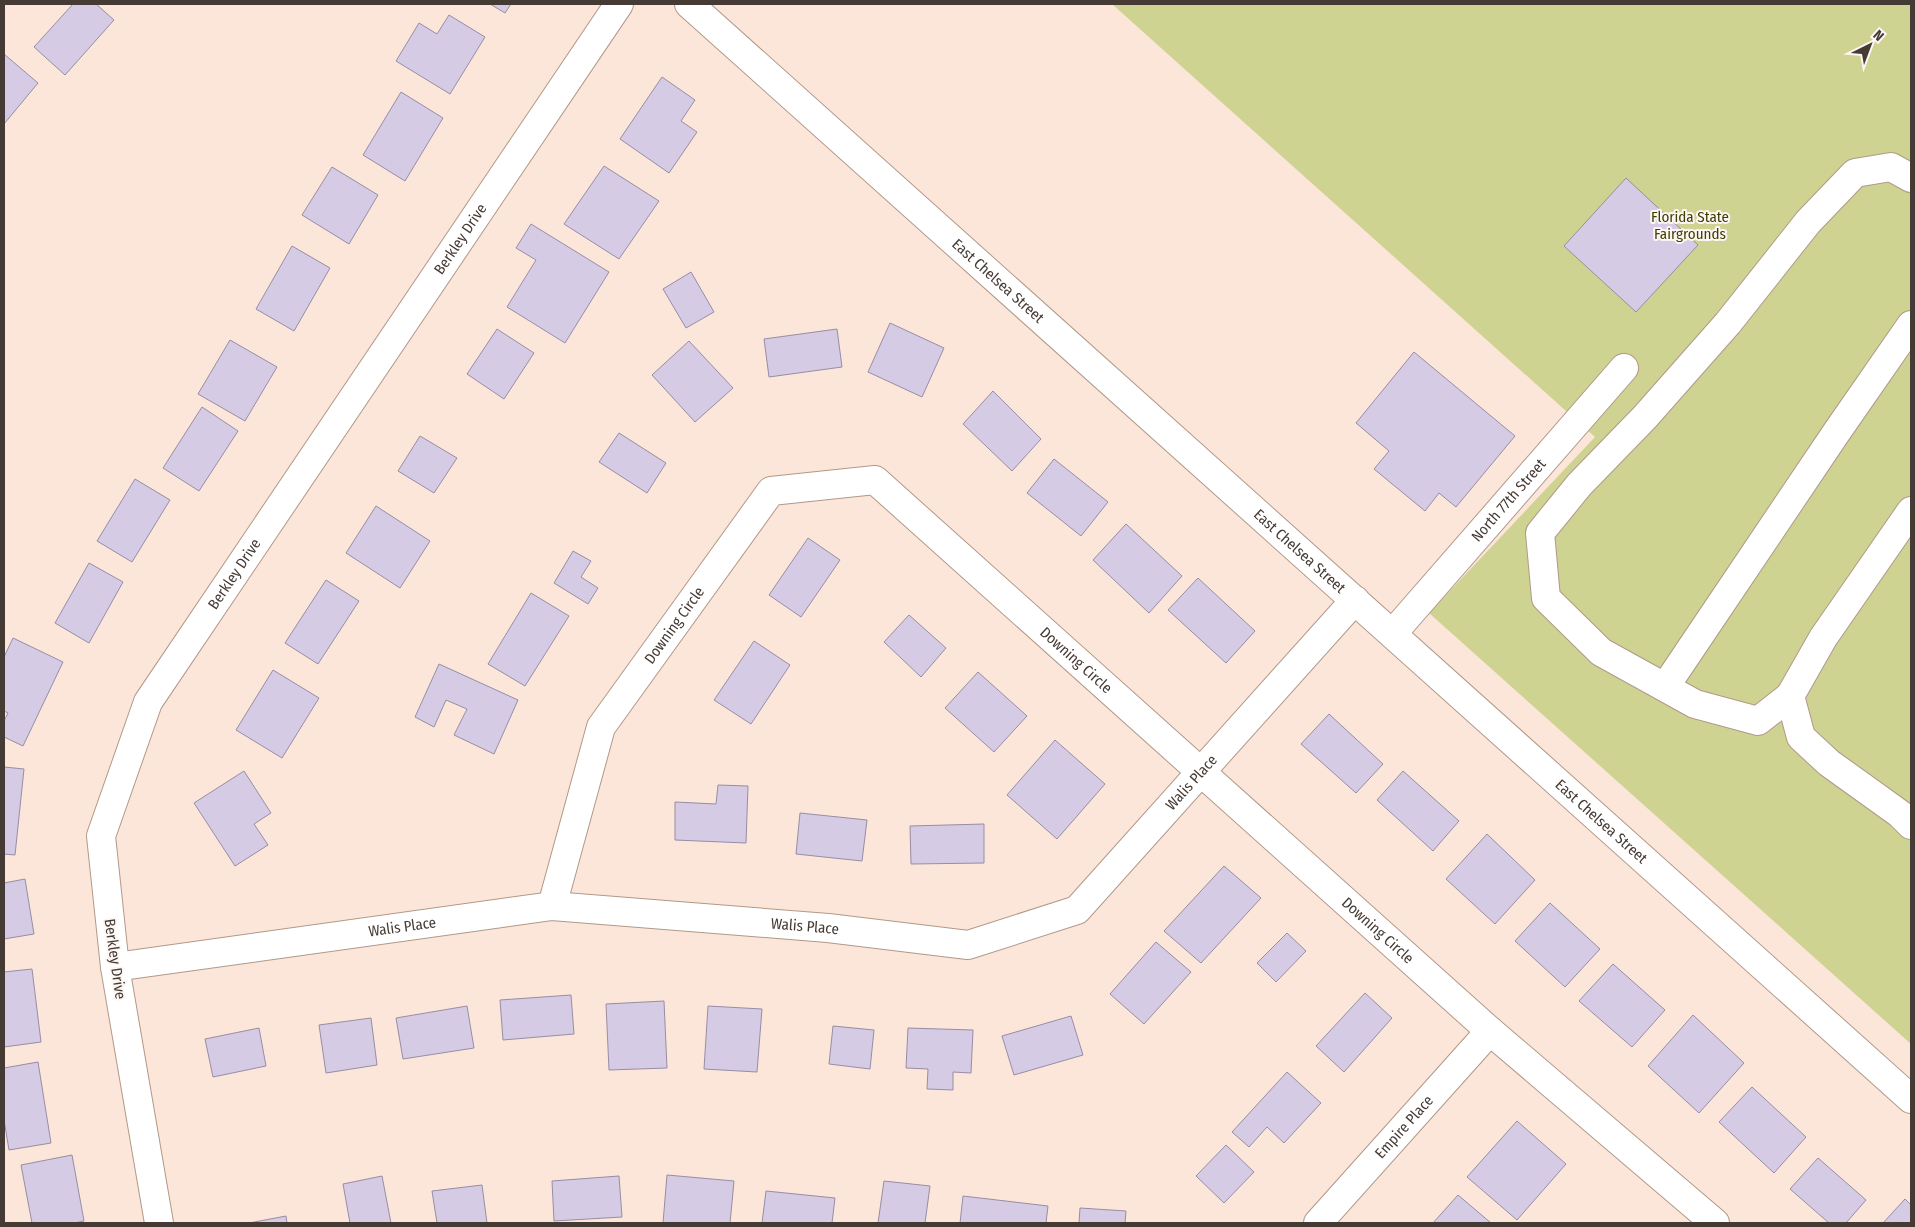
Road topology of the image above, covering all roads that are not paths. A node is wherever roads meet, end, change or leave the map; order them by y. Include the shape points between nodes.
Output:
1 (619, 4) edge
2 (689, 4) edge
3 (1911, 178) edge
4 (1911, 325) edge
5 (1624, 368) dead end
6 (1911, 511) edge
7 (1355, 600) junction
8 (1393, 633) junction
9 (1665, 687) junction
10 (1790, 696) junction
11 (1201, 772) junction
12 (1907, 814) edge
13 (552, 906) junction
14 (115, 967) junction
15 (1490, 1031) junction
16 (1911, 1099) edge
17 (159, 1223) edge
18 (1318, 1223) edge
19 (1715, 1223) edge

1 - 14 street, Berkley Drive via 148,702 101,836
2 - 7 street, East Chelsea Street
3 - 9 street via 1891,166 1855,173 1808,222 1728,323 1540,533 1546,598 1601,652
4 - 9 street
5 - 8 street, North 77th Street
6 - 10 street via 1823,638
7 - 8 street, East Chelsea Street
7 - 11 street, Walis Place
8 - 16 street, East Chelsea Street
9 - 10 street via 1695,704 1758,721
10 - 12 street via 1801,737 1829,763
11 - 13 street, Walis Place via 1077,910 968,945 828,928
11 - 13 street, Downing Circle via 875,480 771,491 601,727
11 - 15 street, Downing Circle
13 - 14 street, Walis Place
14 - 17 street, Berkley Drive
15 - 18 street, Empire Place
15 - 19 street, Downing Circle

